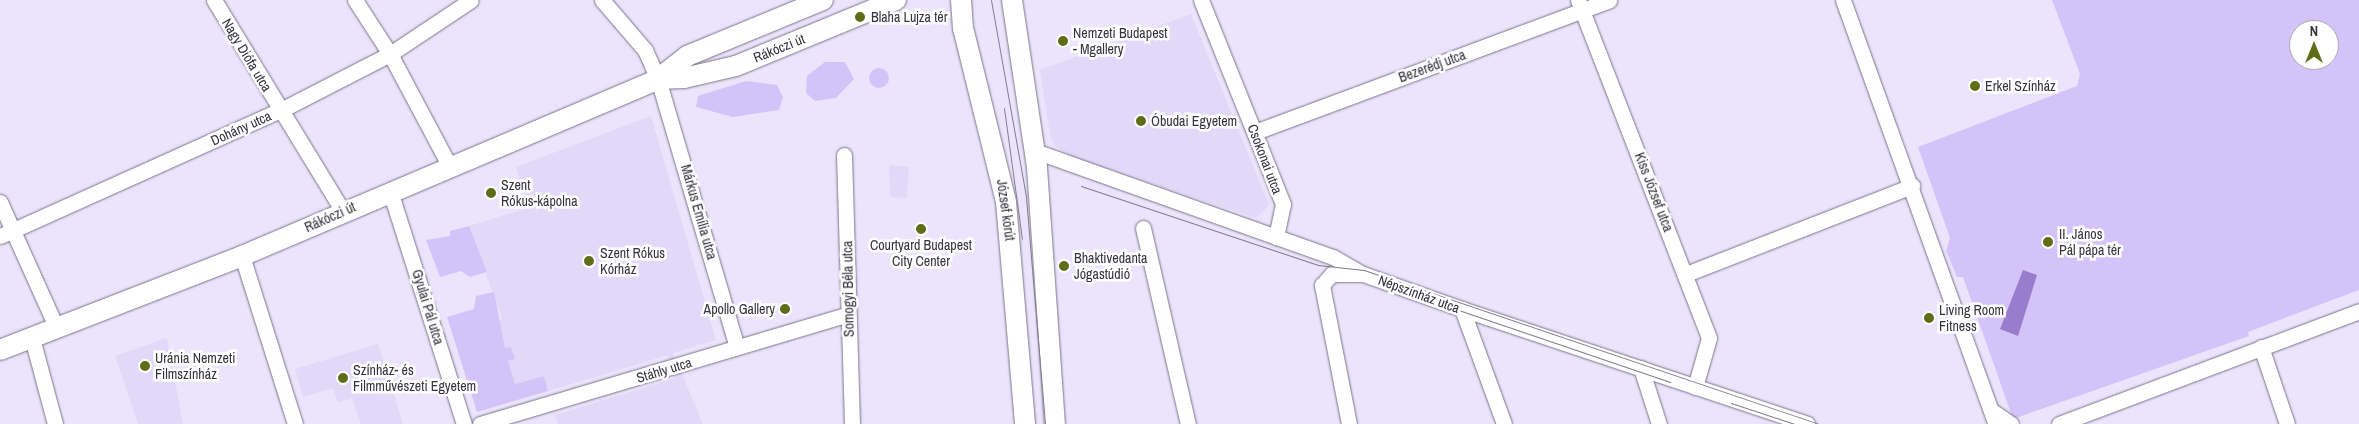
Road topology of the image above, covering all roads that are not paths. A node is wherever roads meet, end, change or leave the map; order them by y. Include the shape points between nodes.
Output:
1 (214, 0) edge
2 (355, 0) edge
3 (471, 0) edge
4 (602, 0) edge
5 (823, 0) edge
6 (896, 0) edge
7 (961, 0) edge
8 (1012, 0) edge
9 (1201, 0) edge
10 (1609, 0) edge
11 (1843, 0) edge
12 (1580, 5) edge
13 (390, 54) junction
14 (658, 79) junction
15 (281, 110) junction
16 (1255, 132) junction
17 (1035, 151) junction
18 (844, 155) dead end
19 (449, 165) junction
20 (1912, 186) junction
21 (390, 191) junction
22 (0, 202) edge
23 (343, 211) junction
24 (1143, 228) dead end
25 (6, 233) edge
26 (1276, 237) junction
27 (242, 256) junction
28 (1363, 274) junction
29 (1686, 274) junction
30 (1462, 310) junction
31 (2359, 311) edge
32 (848, 314) junction
33 (57, 329) junction
34 (32, 338) junction
35 (737, 347) junction
36 (2261, 347) junction
37 (0, 350) edge
38 (1641, 368) junction
39 (1695, 386) junction
40 (1769, 417) edge
41 (1994, 418) edge
42 (55, 424) edge
43 (295, 424) edge
44 (464, 424) edge
45 (480, 424) edge
46 (852, 424) edge
47 (1026, 424) edge
48 (1055, 424) edge
49 (1188, 424) edge
50 (1349, 424) edge
51 (1504, 424) edge
52 (1660, 424) edge
53 (1807, 424) edge
54 (2011, 424) edge
55 (2059, 424) edge
56 (2287, 424) edge

1 - 15 street, Nagy Diófa utca
2 - 13 street
3 - 13 street, Dohány utca
4 - 14 street, Márkus Emília utca via 645,50
5 - 14 main road, Rákóczi út via 687,56
6 - 14 main road, Rákóczi út via 736,66 684,78
7 - 47 main road, József körút via 963,28 1006,202
8 - 17 main road
9 - 16 street, Csokonai utca
10 - 12 street, Bezerédj utca
11 - 20 street
12 - 16 street, Bezerédj utca
12 - 29 street, Kiss József utca
13 - 15 street, Dohány utca
13 - 19 street
14 - 19 main road, Rákóczi út
14 - 35 street, Márkus Emília utca
15 - 23 street, Nagy Diófa utca
15 - 25 street, Dohány utca
16 - 26 street, Csokonai utca via 1282,204
17 - 26 street, Népszínház utca
17 - 48 main road
18 - 32 street, Somogyi Béla utca
19 - 21 main road, Rákóczi út
20 - 29 street
20 - 41 street
21 - 23 main road, Rákóczi út
21 - 44 street, Gyulai Pál utca
22 - 25 street
23 - 27 main road, Rákóczi út
24 - 49 street
25 - 33 street
26 - 28 street, Népszínház utca via 1333,257
27 - 33 main road, Rákóczi út
27 - 43 street
28 - 30 street, Népszínház utca
28 - 50 street via 1332,274 1322,285
29 - 39 street, Kiss József utca via 1709,338
30 - 38 street, Népszínház utca
30 - 51 street
31 - 36 street
32 - 35 street, Stáhly utca
32 - 46 street, Somogyi Béla utca
33 - 34 main road, Rákóczi út
34 - 37 main road, Rákóczi út
34 - 42 street
35 - 45 street, Stáhly utca
36 - 55 street
36 - 56 street
38 - 39 street, Népszínház utca
38 - 52 street
39 - 40 street, Népszínház utca
40 - 53 street, Népszínház utca
41 - 54 street

